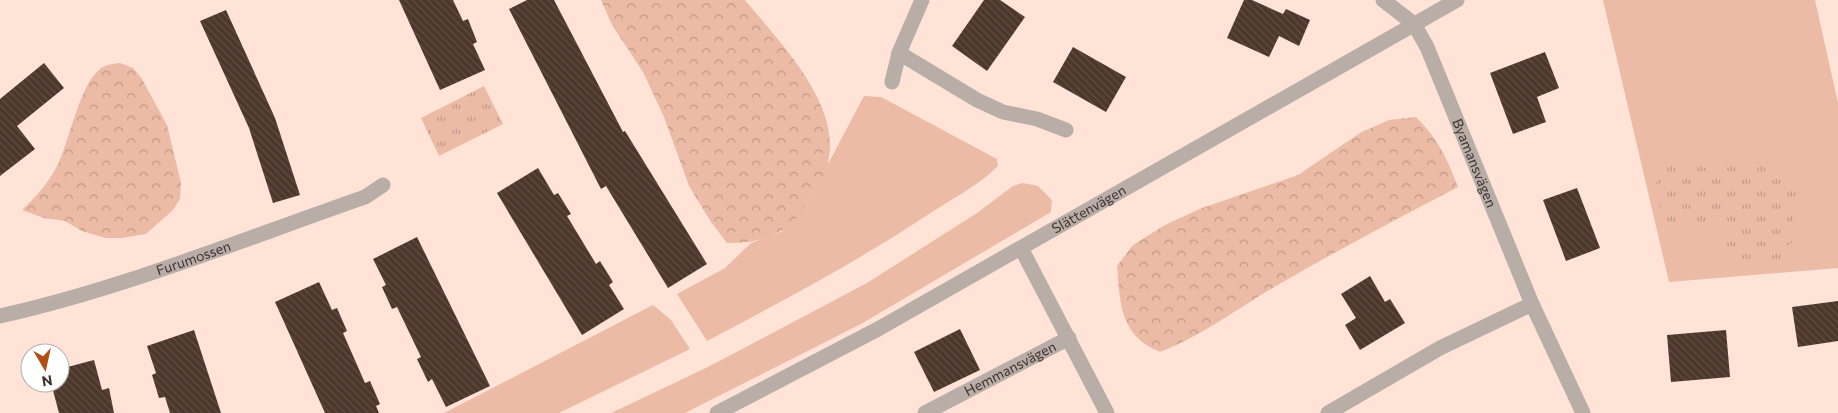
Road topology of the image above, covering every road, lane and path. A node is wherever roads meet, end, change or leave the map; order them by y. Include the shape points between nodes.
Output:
1 (922, 0) edge
2 (1383, 0) edge
3 (1457, 0) edge
4 (1414, 24) junction
5 (899, 53) junction
6 (892, 82) dead end
7 (1066, 130) dead end
8 (383, 185) dead end
9 (1021, 248) junction
10 (1532, 304) junction
11 (0, 316) edge
12 (1069, 338) junction
13 (717, 413) edge
14 (925, 413) edge
15 (1107, 413) edge
16 (1328, 413) edge
17 (1583, 413) edge

1 - 5 street
2 - 4 street
3 - 4 street, Slättenvägen
4 - 9 street, Slättenvägen
4 - 10 street, Byamansvägen via 1427,47
5 - 6 street
5 - 7 street via 1003,112 1037,119
8 - 11 street, Furumossen via 365,197 171,267
9 - 12 street, Hemmansvägen
9 - 13 street, Slättenvägen via 878,329
10 - 16 street via 1440,348
10 - 17 street, Byamansvägen
12 - 14 street, Hemmansvägen
12 - 15 street, Hemmansvägen

